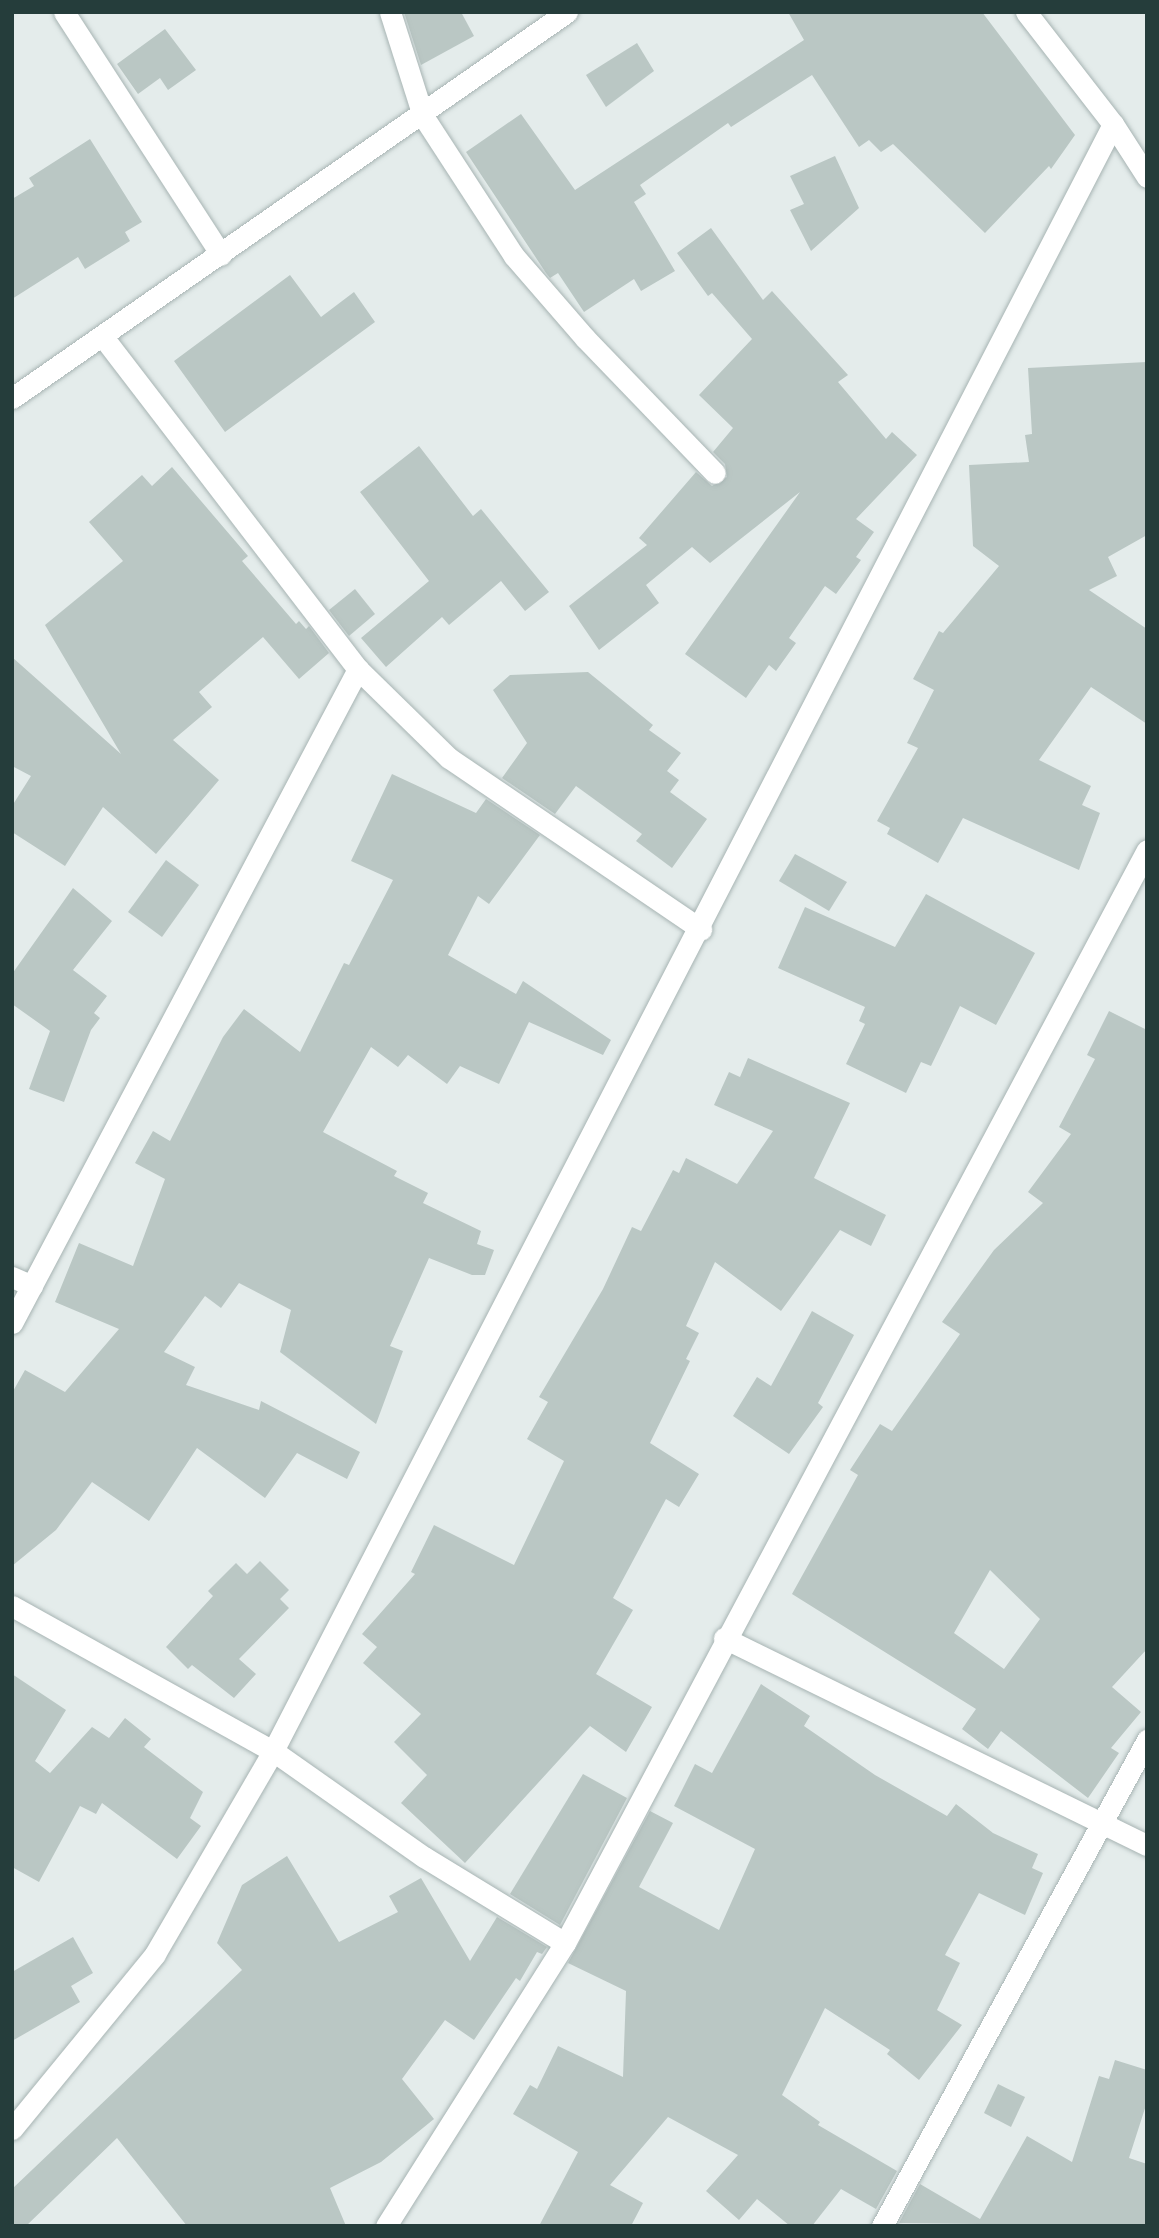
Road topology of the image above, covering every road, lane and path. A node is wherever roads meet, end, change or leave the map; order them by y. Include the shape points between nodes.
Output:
1 (64, 12) edge
2 (390, 12) edge
3 (566, 12) edge
4 (1030, 13) edge
5 (424, 116) junction
6 (1113, 124) junction
7 (1147, 177) edge
8 (221, 255) junction
9 (103, 337) junction
10 (12, 398) edge
11 (715, 472) dead end
12 (358, 669) junction
13 (1147, 850) edge
14 (701, 929) junction
15 (12, 1277) edge
16 (32, 1286) junction
17 (12, 1323) edge
18 (12, 1606) edge
19 (724, 1638) junction
20 (1147, 1740) edge
21 (273, 1751) junction
22 (1102, 1821) junction
23 (1147, 1845) edge
24 (565, 1943) junction
25 (12, 2129) edge
26 (386, 2226) edge
27 (882, 2226) edge

1 - 8 street
2 - 5 street
3 - 5 street
4 - 6 street
5 - 8 street
5 - 11 street via 514,256 552,303
6 - 7 street
6 - 14 street
8 - 9 street
9 - 10 street
9 - 12 street
12 - 14 street via 449,758
12 - 16 street
13 - 19 street
14 - 21 street
15 - 16 street
16 - 17 street
18 - 21 street
19 - 22 street
19 - 24 street
20 - 22 street
21 - 24 street via 424,1857
21 - 25 street via 155,1954
22 - 23 street
22 - 27 street
24 - 26 street

